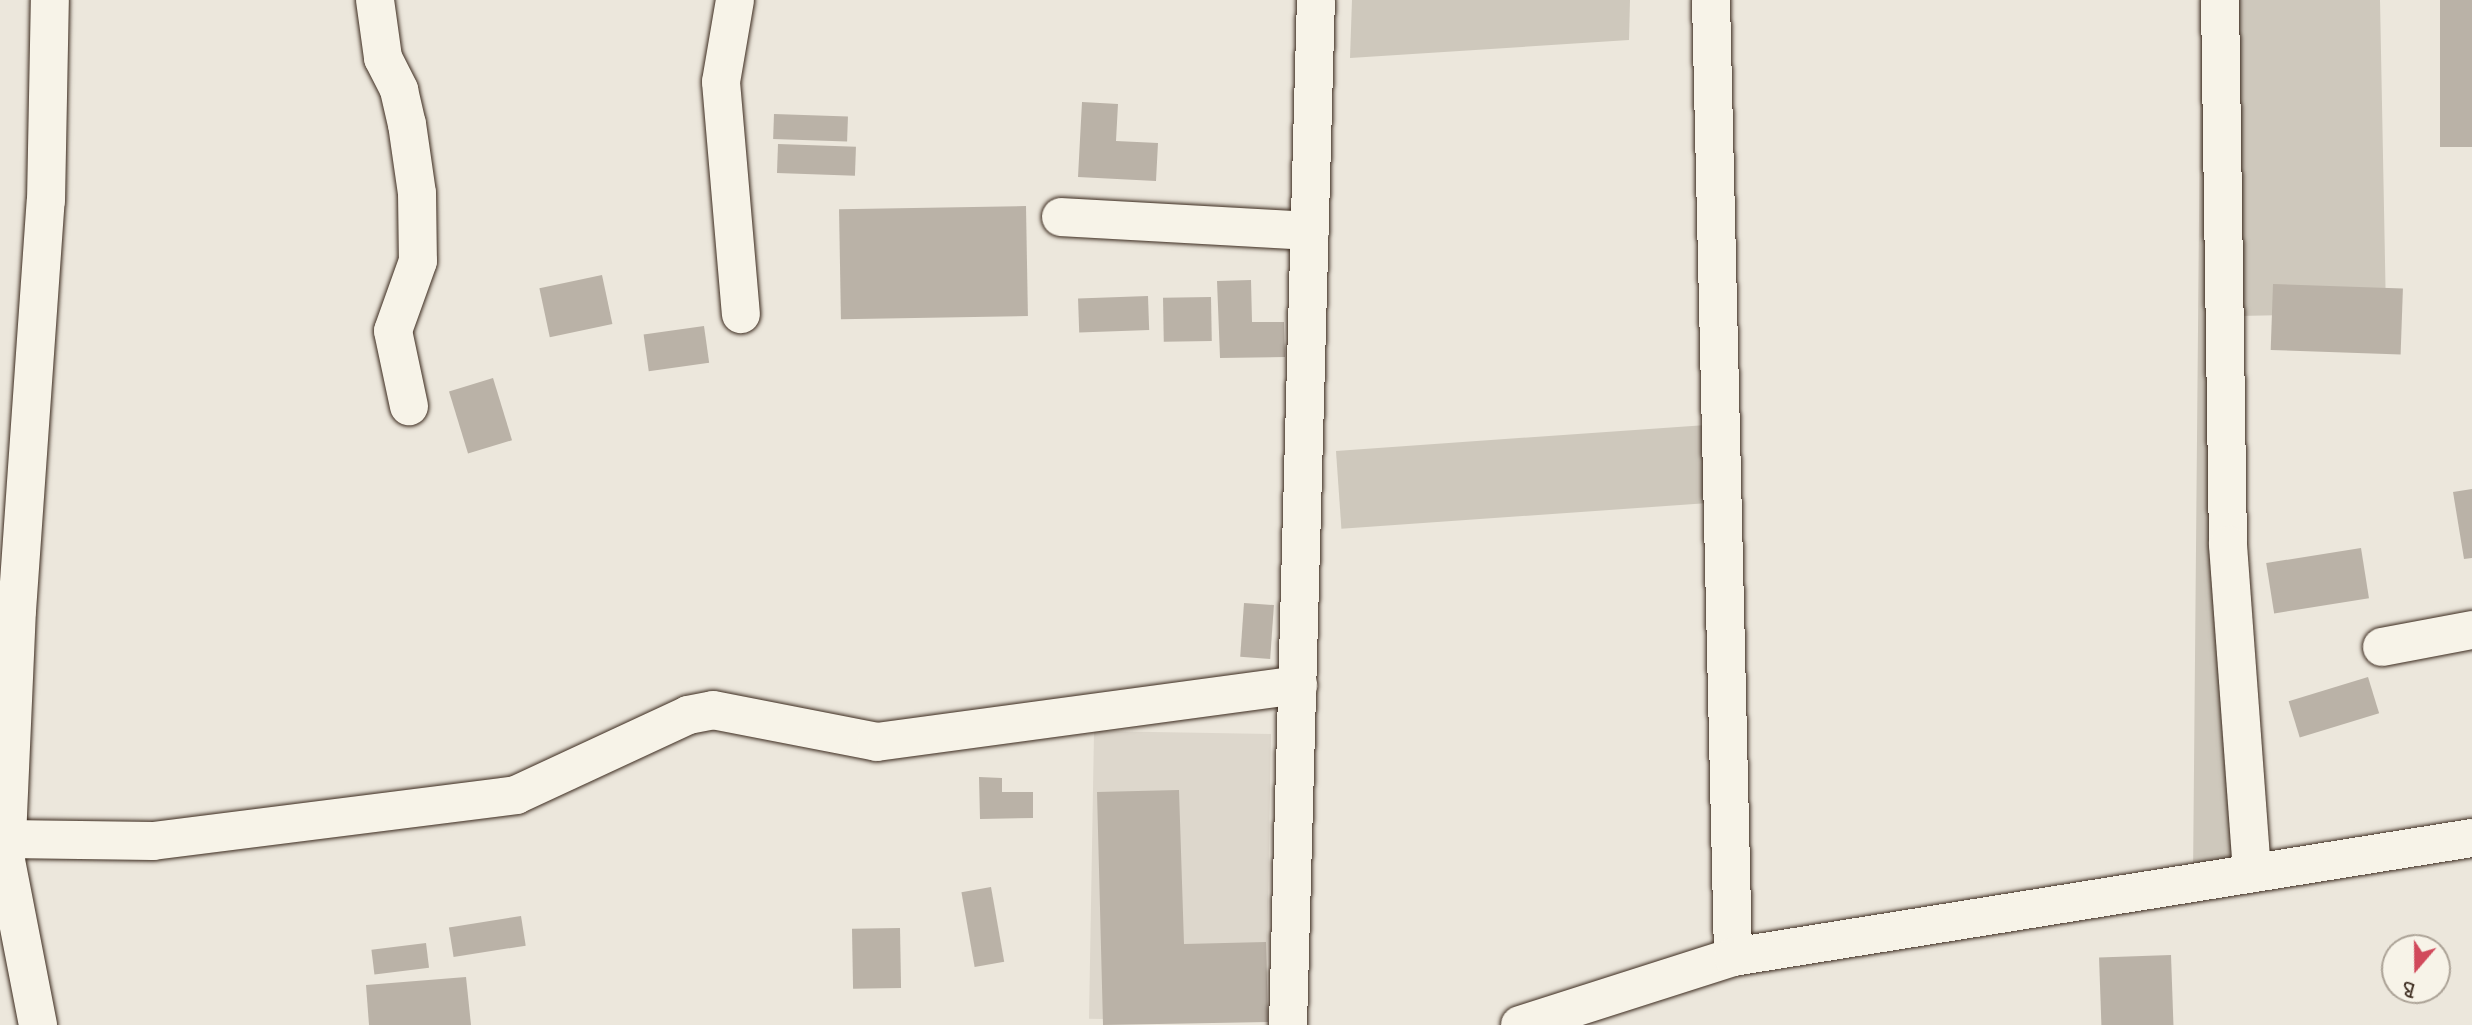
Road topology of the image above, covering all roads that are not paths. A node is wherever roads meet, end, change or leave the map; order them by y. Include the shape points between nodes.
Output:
1 (50, 0) edge
2 (375, 0) edge
3 (735, 0) edge
4 (1316, 0) edge
5 (1711, 0) edge
6 (2220, 0) edge
7 (1061, 217) dead end
8 (1310, 231) junction
9 (741, 314) dead end
10 (410, 406) dead end
11 (2472, 630) edge
12 (2382, 647) dead end
13 (1297, 685) junction
14 (2472, 838) edge
15 (7, 839) junction
16 (2252, 873) junction
17 (1733, 957) junction
18 (38, 1025) edge
19 (1288, 1025) edge
20 (1520, 1025) edge

1 - 15 street via 46,201 17,611
2 - 10 street via 383,58 399,90 407,124 417,193 418,261 393,331
3 - 9 street via 721,82
4 - 8 street
5 - 17 street
6 - 16 street via 2228,545
7 - 8 street
8 - 13 street
11 - 12 street
13 - 15 street via 877,742 713,710 688,715 516,795 153,841
13 - 19 street
14 - 16 street
15 - 18 street via 6,861
16 - 17 street
17 - 20 street

